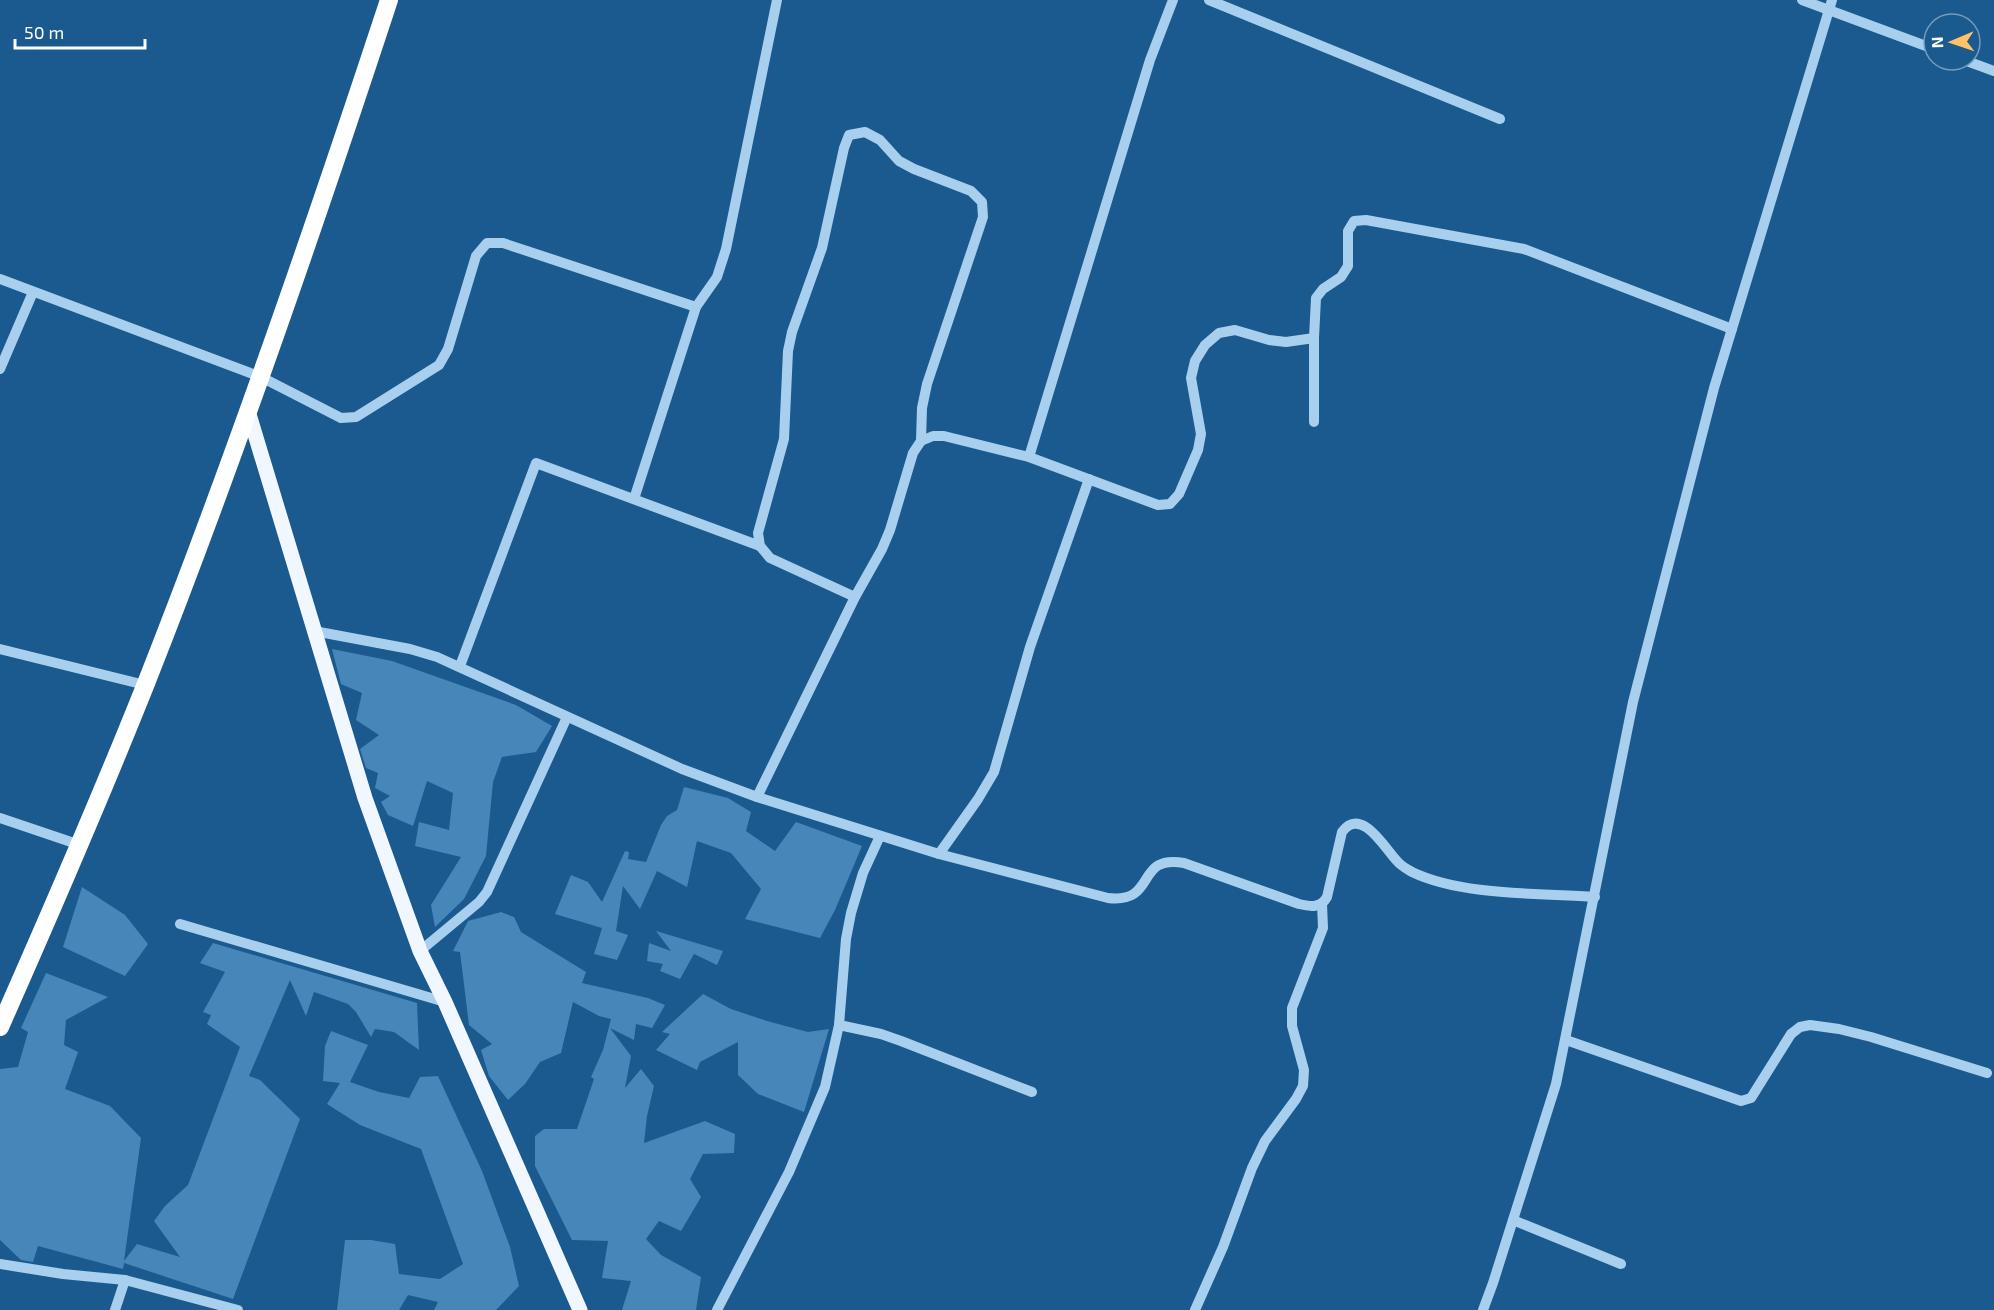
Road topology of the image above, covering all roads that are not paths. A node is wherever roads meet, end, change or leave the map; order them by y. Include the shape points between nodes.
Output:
1 (389, 0) edge
2 (777, 0) edge
3 (1173, 0) edge
4 (1209, 0) edge
5 (1802, 0) edge
6 (1830, 4) edge
7 (1922, 44) edge
8 (1500, 119) dead end
9 (0, 279) edge
10 (33, 292) junction
11 (696, 307) junction
12 (1732, 328) junction
13 (1314, 338) junction
14 (0, 369) edge
15 (261, 377) junction
16 (248, 411) junction
17 (1314, 422) dead end
18 (921, 441) junction
19 (1029, 457) junction
20 (1089, 479) junction
21 (634, 499) junction
22 (760, 546) junction
23 (855, 597) junction
24 (314, 631) junction
25 (0, 649) edge
26 (460, 666) junction
27 (145, 685) junction
28 (567, 717) junction
29 (757, 797) junction
30 (0, 818) edge
31 (880, 836) junction
32 (80, 845) junction
33 (939, 854) junction
34 (1594, 897) junction
35 (1322, 904) junction
36 (180, 924) dead end
37 (420, 951) junction
38 (445, 1002) junction
39 (839, 1025) junction
40 (0, 1027) edge
41 (1566, 1040) junction
42 (1987, 1073) dead end
43 (1032, 1092) dead end
44 (1513, 1220) junction
45 (0, 1264) edge
46 (1621, 1264) dead end
47 (125, 1280) junction
48 (115, 1310) edge
49 (238, 1310) edge
50 (580, 1310) edge
51 (717, 1310) edge
52 (1196, 1310) edge
53 (1483, 1310) edge

1 - 15 highway
2 - 11 street via 726,249 717,277
3 - 19 street via 1150,60
4 - 8 street
5 - 6 street
6 - 7 street
6 - 12 street
9 - 10 street
10 - 14 street
10 - 15 street
11 - 15 street via 503,243 486,243 476,255 448,349 439,365 356,417 341,418
11 - 21 street
12 - 13 street via 1524,249 1366,220 1354,221 1348,231 1348,266 1341,277 1316,298
12 - 34 street via 1633,702
13 - 17 street
13 - 20 street via 1277,341 1235,330 1218,333 1205,345 1191,378 1201,434 1198,450 1179,494 1170,504 1158,505
15 - 16 highway
16 - 24 main road
16 - 27 highway
18 - 19 street via 944,436
18 - 22 street via 927,384 983,217 982,202 971,191 899,161 880,140 865,132 849,135 822,249 792,332 784,439 758,533
18 - 23 street via 913,453 882,549
19 - 20 street
20 - 33 street via 1030,647 994,772
21 - 22 street
21 - 26 street via 536,463
22 - 23 street via 770,558
23 - 29 street
24 - 26 street via 410,649
24 - 37 main road via 364,798
25 - 27 street
26 - 28 street
27 - 32 highway
28 - 29 street via 682,769
28 - 37 street via 487,892
29 - 31 street
30 - 32 street
31 - 33 street
31 - 39 street via 850,913
32 - 40 highway
33 - 35 street via 1118,900 1136,894 1159,864 1175,862 1299,904
34 - 35 street via 1471,888 1429,879 1408,870 1375,834 1356,825 1342,832 1331,888
34 - 41 street
35 - 52 street via 1323,928 1292,1008 1292,1026 1304,1070 1303,1086 1265,1141
36 - 38 street
37 - 38 main road
38 - 50 main road
39 - 43 street via 881,1034
39 - 51 street via 813,1118
41 - 42 street via 1741,1101 1751,1098 1791,1034 1810,1025 1856,1032
41 - 44 street
44 - 46 street
44 - 53 street
45 - 47 street
47 - 48 street
47 - 49 street

